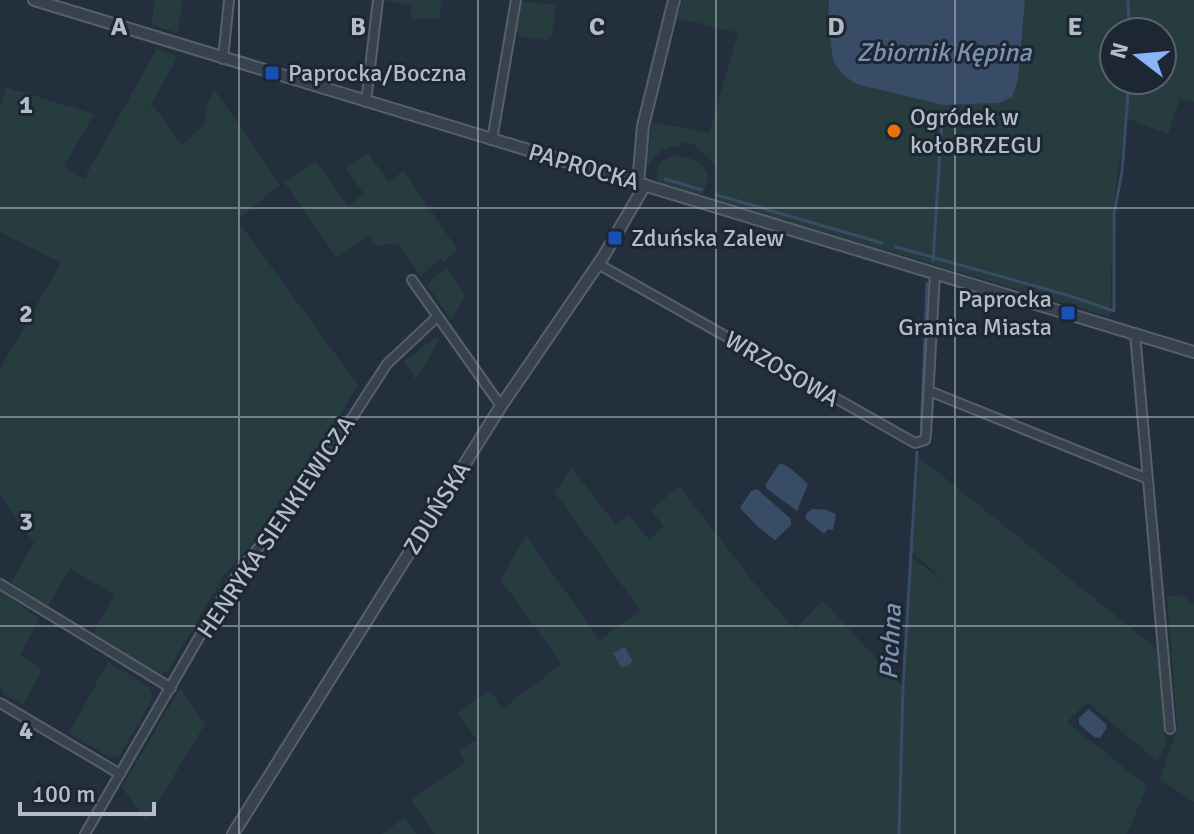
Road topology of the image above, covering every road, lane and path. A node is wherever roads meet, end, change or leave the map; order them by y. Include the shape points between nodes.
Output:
1 (34, 0) edge
2 (229, 0) edge
3 (378, 0) edge
4 (516, 0) edge
5 (674, 0) edge
6 (223, 59) junction
7 (366, 102) junction
8 (492, 140) junction
9 (642, 184) junction
10 (598, 264) junction
11 (935, 273) junction
12 (412, 280) dead end
13 (437, 317) junction
14 (1135, 333) junction
15 (1194, 352) edge
16 (929, 391) junction
17 (501, 406) junction
18 (1148, 479) junction
19 (0, 584) edge
20 (171, 688) junction
21 (0, 703) edge
22 (1170, 729) dead end
23 (120, 774) junction
24 (85, 834) edge
25 (233, 834) edge

1 - 6 street, PAPROCKA
2 - 6 street
3 - 7 street
4 - 8 street
5 - 9 street, ZDUŃSKA via 643,126
6 - 7 street, PAPROCKA
7 - 8 street, PAPROCKA
8 - 9 street, PAPROCKA
9 - 10 street, ZDUŃSKA
9 - 11 street, PAPROCKA
10 - 16 street, WRZOSOWA via 909,442 925,440
10 - 17 street, ZDUŃSKA
11 - 14 street, PAPROCKA
11 - 16 street, WRZOSOWA
12 - 13 street
13 - 17 street
13 - 20 street, HENRYKA SIENKIEWICZA via 387,364 287,516 243,566
14 - 15 street, PAPROCKA
14 - 18 street
16 - 18 street
17 - 25 street, ZDUŃSKA
18 - 22 street
19 - 20 street
20 - 23 street, HENRYKA SIENKIEWICZA
21 - 23 street
23 - 24 street, HENRYKA SIENKIEWICZA

